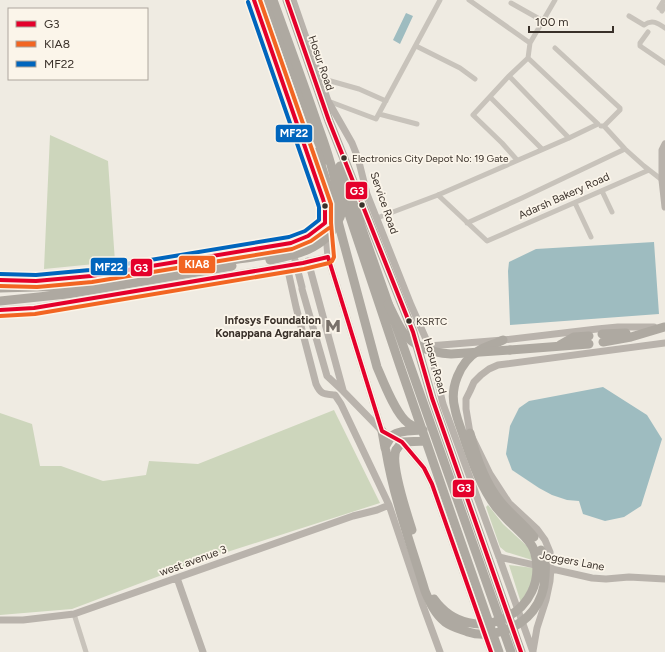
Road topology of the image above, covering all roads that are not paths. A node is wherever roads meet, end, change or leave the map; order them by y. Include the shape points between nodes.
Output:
1 (254, 0) edge
2 (263, 0) edge
3 (268, 0) edge
4 (273, 0) edge
5 (281, 0) edge
6 (287, 0) edge
7 (293, 0) edge
8 (440, 0) edge
9 (469, 0) edge
10 (555, 0) edge
11 (664, 0) edge
12 (476, 2) edge
13 (510, 4) dead end
14 (662, 8) edge
15 (629, 16) dead end
16 (543, 21) junction
17 (665, 28) edge
18 (648, 32) dead end
19 (530, 43) junction
20 (416, 46) junction
21 (556, 48) dead end
22 (528, 58) junction
23 (665, 63) edge
24 (509, 76) junction
25 (320, 78) junction
26 (475, 79) dead end
27 (490, 97) junction
28 (386, 100) junction
29 (328, 101) junction
30 (379, 114) junction
31 (417, 124) dead end
32 (598, 124) junction
33 (604, 126) junction
34 (570, 138) junction
35 (665, 144) edge
36 (542, 149) junction
37 (625, 149) junction
38 (517, 160) junction
39 (340, 166) junction
40 (649, 170) junction
41 (662, 180) junction
42 (602, 191) junction
43 (438, 195) junction
44 (574, 203) junction
45 (665, 207) edge
46 (612, 212) dead end
47 (377, 218) junction
48 (325, 223) junction
49 (467, 223) junction
50 (591, 236) dead end
51 (291, 242) junction
52 (328, 257) junction
53 (308, 261) junction
54 (232, 263) junction
55 (296, 264) junction
56 (287, 266) junction
57 (0, 280) edge
58 (0, 288) edge
59 (0, 301) edge
60 (388, 304) junction
61 (0, 310) edge
62 (664, 327) edge
63 (603, 338) dead end
64 (503, 340) junction
65 (589, 340) dead end
66 (665, 343) edge
67 (429, 346) junction
68 (343, 391) junction
69 (422, 430) junction
70 (382, 431) junction
71 (470, 433) junction
72 (392, 436) junction
73 (426, 441) junction
74 (402, 442) junction
75 (385, 450) junction
76 (389, 505) junction
77 (537, 550) junction
78 (499, 557) junction
79 (551, 568) junction
80 (177, 578) junction
81 (665, 579) edge
82 (74, 614) junction
83 (0, 620) edge
84 (86, 652) edge
85 (204, 652) edge
86 (440, 652) edge
87 (491, 652) edge
88 (499, 652) edge
89 (511, 652) edge
90 (521, 652) edge
91 (533, 652) edge

1 - 48 street via 323,199
2 - 69 highway via 332,199 377,367 401,417 408,424
3 - 69 highway via 318,141 346,205
4 - 54 highway, bridge via 330,160 337,203 328,227 310,241 290,249
5 - 39 highway
6 - 90 highway, Hosur Road via 329,121 413,332 432,398
7 - 25 street, Service Road
8 - 20 street
9 - 12 street
10 - 16 street
11 - 14 street
12 - 19 street
13 - 16 street
15 - 17 street via 644,25 652,22
16 - 19 street
18 - 23 street via 640,46
19 - 22 street
20 - 26 street via 460,68
20 - 28 street
21 - 33 street via 620,108
22 - 24 street
22 - 32 street
24 - 27 street
24 - 34 street
25 - 28 street
25 - 29 street, Service Road
27 - 36 street
27 - 38 street via 473,115
28 - 30 street
29 - 30 street via 376,119
29 - 47 street, Service Road via 352,143
30 - 31 street
32 - 33 street
32 - 34 street
33 - 37 street
34 - 36 street
35 - 41 street via 662,150
36 - 38 street
37 - 40 street
37 - 49 street
38 - 43 street
39 - 54 highway, bridge via 343,206 334,230 328,237 320,244 298,254
39 - 60 highway, bridge
40 - 41 street
40 - 42 street, Adarsh Bakery Road
41 - 45 street
42 - 44 street, Adarsh Bakery Road
42 - 46 street
43 - 47 street
43 - 49 street
44 - 49 street, Adarsh Bakery Road via 487,242
44 - 50 street
47 - 67 street, Service Road
48 - 51 street via 308,236
48 - 52 street
51 - 55 street
51 - 57 street via 94,276
52 - 53 street
52 - 70 street
53 - 55 street
53 - 68 street
54 - 58 highway via 71,286
54 - 59 highway via 67,294
55 - 56 street
55 - 68 street via 326,376
56 - 61 street via 34,308
56 - 76 street via 316,384 322,393 334,395 341,404
60 - 65 highway, bridge via 404,333 412,341 430,351 441,353 557,347
60 - 89 highway, bridge
62 - 63 highway
62 - 64 street via 618,327
64 - 67 street
64 - 77 highway via 478,351 464,364 454,387 454,409 472,463 486,492 496,507
66 - 71 street via 498,365 488,369 474,382 466,400
67 - 78 street, Service Road via 443,404
68 - 70 street
69 - 72 highway
69 - 73 highway
70 - 72 street
70 - 75 highway
71 - 77 highway via 487,482 500,501 533,536
71 - 79 street via 501,491 545,540 550,552
72 - 74 street
72 - 75 highway
73 - 74 highway
73 - 88 highway
74 - 77 highway, bridge via 394,453 400,491 427,582 434,599 448,615 466,623 485,625 503,620 517,612 533,589 537,573
74 - 87 street via 424,468 432,484
75 - 77 highway, bridge via 400,513 425,592 437,614 455,628 483,635 510,629 527,618 537,607 545,582 545,562
76 - 80 street, west avenue 3
76 - 86 street
78 - 79 street, Joggers Lane
78 - 91 street, Service Road
79 - 81 street, Joggers Lane via 592,578
79 - 91 street
80 - 82 street, west avenue 3
80 - 85 street
82 - 83 street, west avenue 3
82 - 84 street

